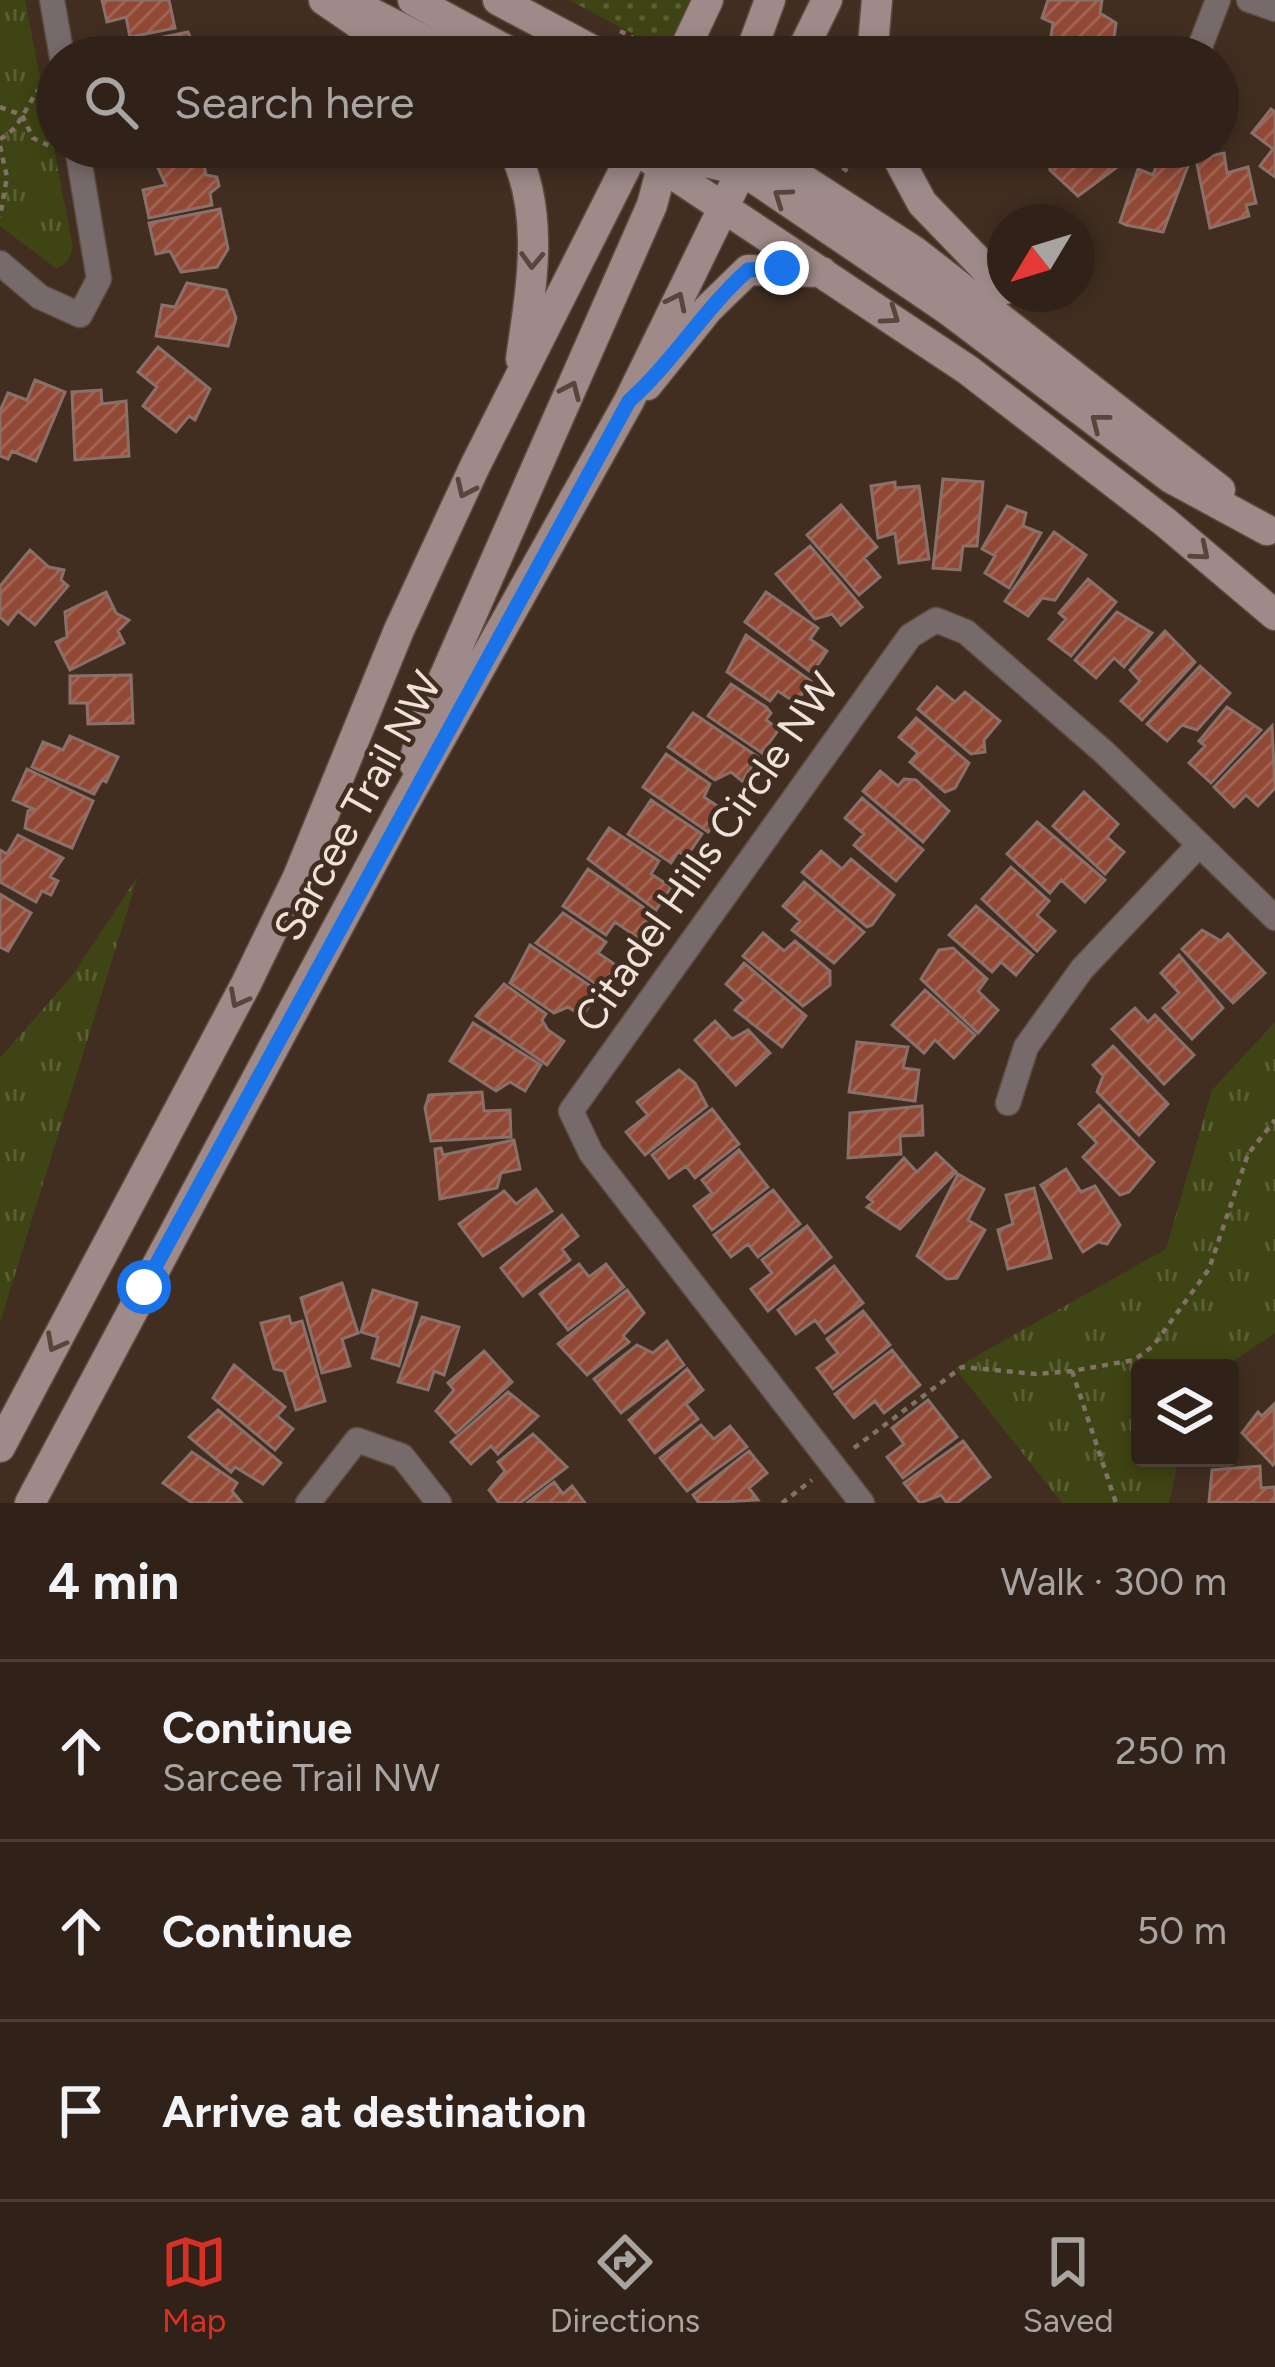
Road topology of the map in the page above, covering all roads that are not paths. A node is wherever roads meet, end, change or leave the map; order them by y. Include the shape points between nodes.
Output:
1 (52, 0) edge
2 (324, 0) edge
3 (346, 0) edge
4 (413, 0) edge
5 (498, 0) edge
6 (708, 0) edge
7 (770, 0) edge
8 (827, 0) edge
9 (877, 0) edge
10 (1218, 0) edge
11 (1249, 0) edge
12 (1275, 8) edge
13 (58, 36) edge
14 (376, 36) edge
15 (416, 36) edge
16 (480, 36) edge
17 (566, 36) edge
18 (691, 36) edge
19 (757, 36) edge
20 (809, 36) edge
21 (874, 36) edge
22 (1204, 36) edge
23 (80, 168) edge
24 (519, 168) edge
25 (624, 168) edge
26 (662, 168) edge
27 (682, 168) edge
28 (733, 168) edge
29 (758, 168) edge
30 (766, 168) edge
31 (903, 168) edge
32 (724, 204) junction
33 (0, 263) edge
34 (987, 270) edge
35 (824, 272) junction
36 (1025, 312) edge
37 (1081, 376) junction
38 (518, 385) junction
39 (629, 401) junction
40 (1271, 534) edge
41 (1275, 615) edge
42 (401, 809) junction
43 (1198, 846) junction
44 (1275, 918) edge
45 (1008, 1103) dead end
46 (0, 1447) edge
47 (30, 1503) edge
48 (308, 1503) edge
49 (439, 1503) edge
50 (862, 1503) edge

1 - 13 street
2 - 14 main road
3 - 15 main road
4 - 16 main road
5 - 17 main road
6 - 18 main road
7 - 19 main road
8 - 20 main road
9 - 21 main road
10 - 22 street
11 - 12 street
23 - 33 street via 99,279 80,315 40,297
24 -> 38 main road via 532,239
25 - 38 main road, Sarcee Trail NW
42 -> 26 main road via 424,723
27 - 32 main road
28 - 32 main road, Sarcee Trail NW
40 -> 29 main road via 1171,478
30 - 37 main road via 914,251
31 - 34 main road via 922,203
32 - 35 main road
39 -> 32 main road, Sarcee Trail NW
35 - 39 main road via 748,270
35 -> 41 main road via 968,370
36 - 37 main road
37 - 40 main road
38 -> 46 main road, Sarcee Trail NW via 399,630 267,941
39 - 42 main road, Sarcee Trail NW
42 - 47 main road, Sarcee Trail NW
43 - 44 street, Citadel Hills Circle NW
43 - 45 street via 1082,969 1026,1047
43 - 50 street, Citadel Hills Circle NW via 966,632 936,620 910,636 873,682 571,1112 591,1153
48 - 49 street via 356,1440 402,1456

